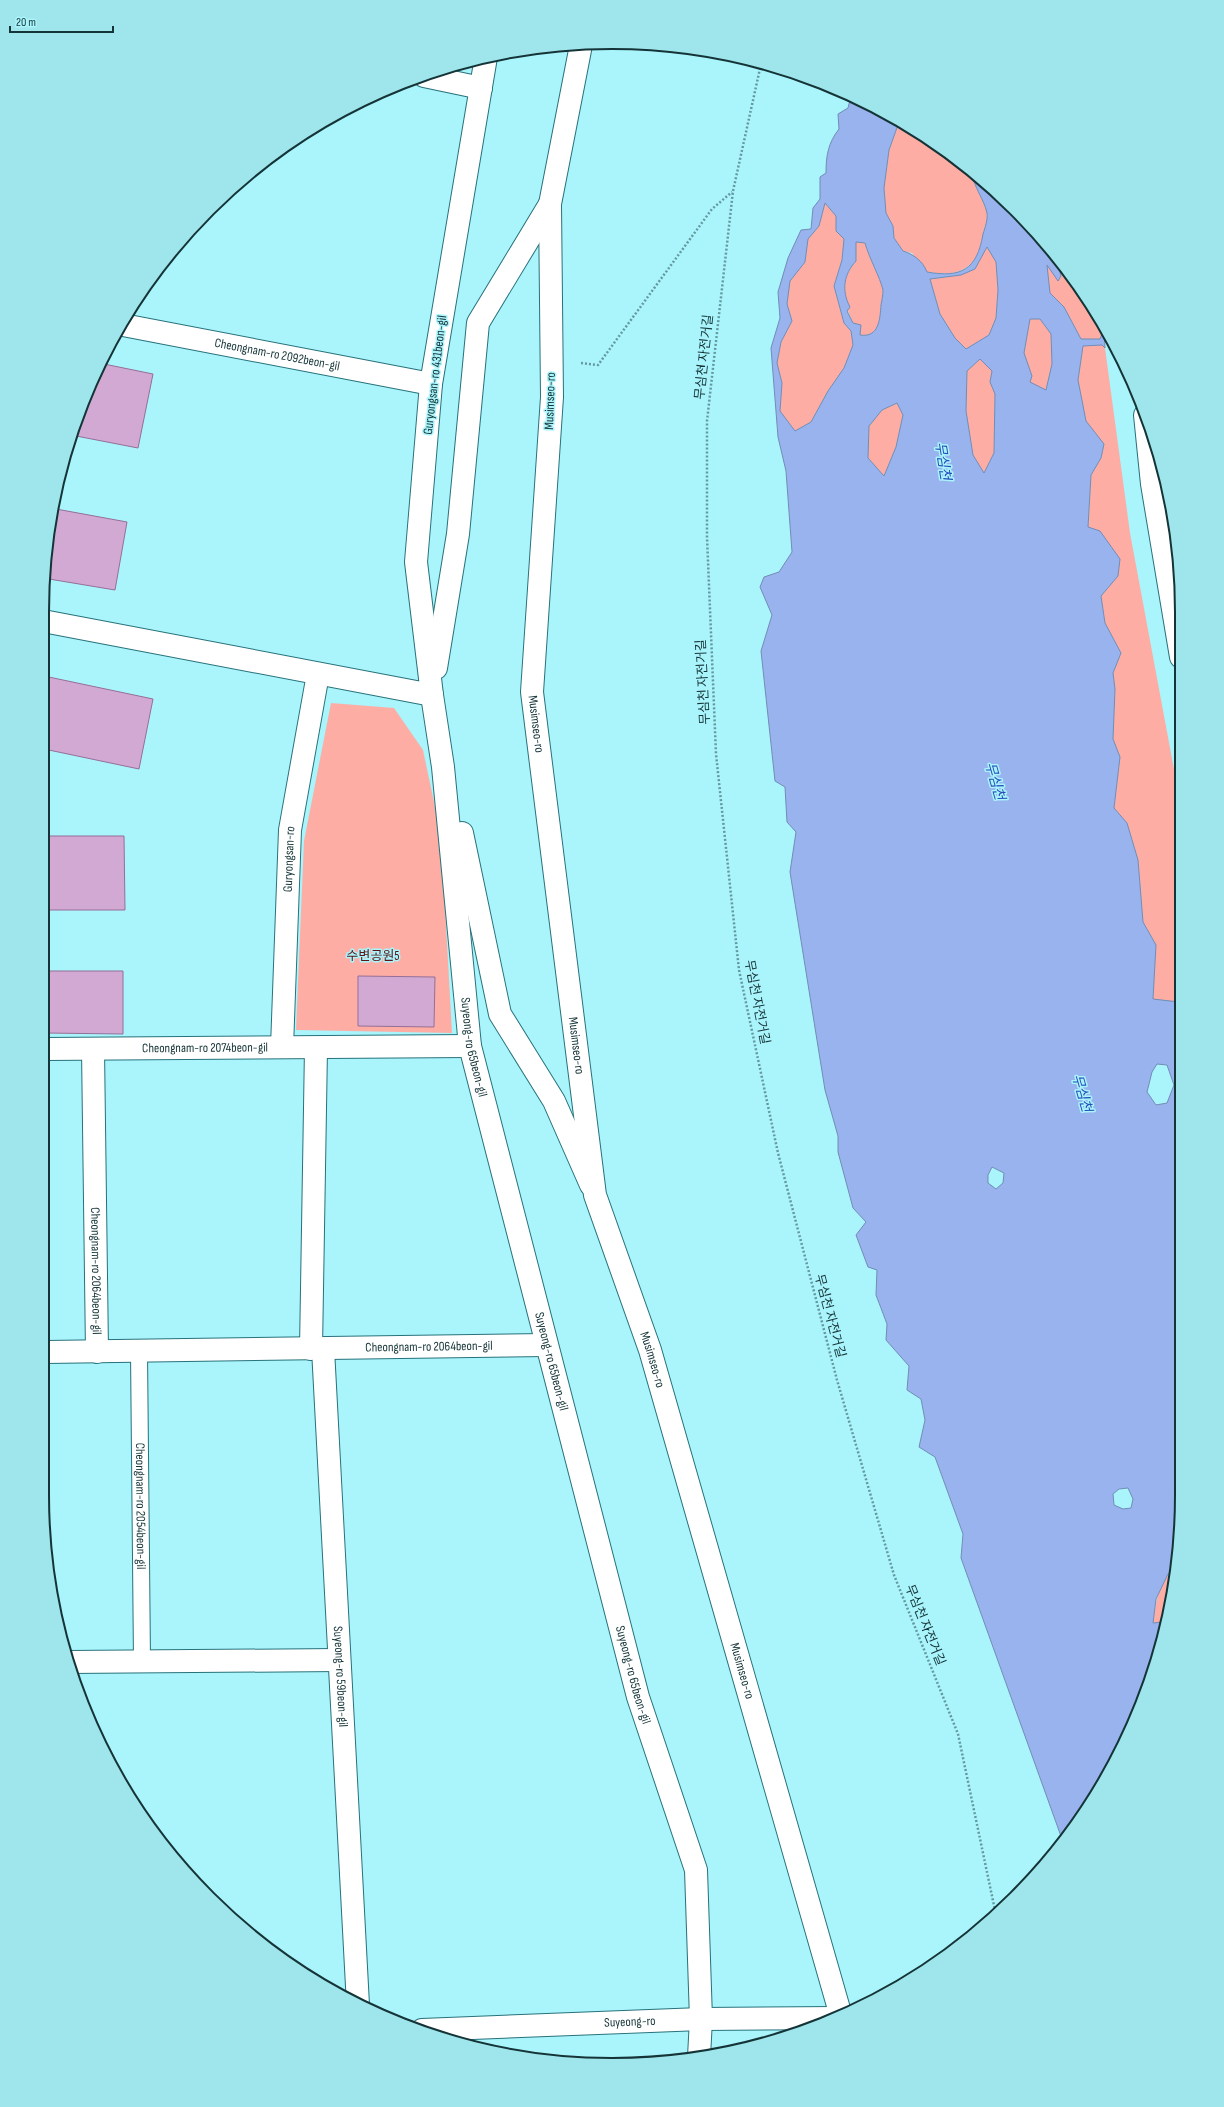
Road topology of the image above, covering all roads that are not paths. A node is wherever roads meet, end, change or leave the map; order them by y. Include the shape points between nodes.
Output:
1 (580, 50) edge
2 (485, 64) edge
3 (434, 78) edge
4 (481, 88) junction
5 (550, 204) junction
6 (127, 326) edge
7 (431, 384) junction
8 (1148, 442) edge
9 (1175, 621) edge
10 (49, 623) edge
11 (318, 674) junction
12 (432, 695) junction
13 (470, 1046) junction
14 (282, 1047) junction
15 (316, 1048) junction
16 (49, 1049) edge
17 (93, 1049) junction
18 (596, 1195) junction
19 (546, 1346) junction
20 (317, 1349) junction
21 (139, 1351) junction
22 (49, 1352) edge
23 (97, 1352) junction
24 (339, 1660) junction
25 (75, 1662) edge
26 (142, 1662) junction
27 (358, 1997) edge
28 (839, 2010) edge
29 (819, 2018) edge
30 (701, 2019) junction
31 (436, 2029) edge
32 (699, 2051) edge

1 - 5 street, Musimseo-ro
2 - 4 street, Guryongsan-ro 431beon-gil
3 - 4 street
4 - 7 street, Guryongsan-ro 431beon-gil
5 - 12 street via 478,323 458,534
5 - 18 street, Musimseo-ro via 552,397 532,692
6 - 7 street, Cheongnam-ro 2092beon-gil
7 - 12 street, Guryongsan-ro 431beon-gil via 416,562
8 - 9 street via 1152,484
10 - 11 street
11 - 12 street
11 - 14 street, Guryongsan-ro via 290,830
12 - 13 street, Suyeong-ro 65beon-gil via 443,767
12 - 18 street via 500,1014 554,1101
13 - 15 street, Cheongnam-ro 2074beon-gil
13 - 19 street, Suyeong-ro 65beon-gil
14 - 15 street, Cheongnam-ro 2074beon-gil
14 - 17 street, Cheongnam-ro 2074beon-gil
15 - 20 street via 313,1225
16 - 17 street, Cheongnam-ro 2074beon-gil
17 - 23 street, Cheongnam-ro 2064beon-gil
18 - 28 street, Musimseo-ro via 650,1350
19 - 20 street, Cheongnam-ro 2064beon-gil
19 - 30 street, Suyeong-ro 65beon-gil via 638,1697 696,1870
20 - 21 street, Cheongnam-ro 2064beon-gil
20 - 24 street, Suyeong-ro 59beon-gil
21 - 23 street, Cheongnam-ro 2064beon-gil
21 - 26 lane, Cheongnam-ro 2054beon-gil
22 - 23 street, Cheongnam-ro 2064beon-gil
24 - 26 street
24 - 27 street, Suyeong-ro 59beon-gil
25 - 26 street
29 - 30 street, Suyeong-ro
30 - 31 street, Suyeong-ro
30 - 32 street, Suyeong-ro 65beon-gil

